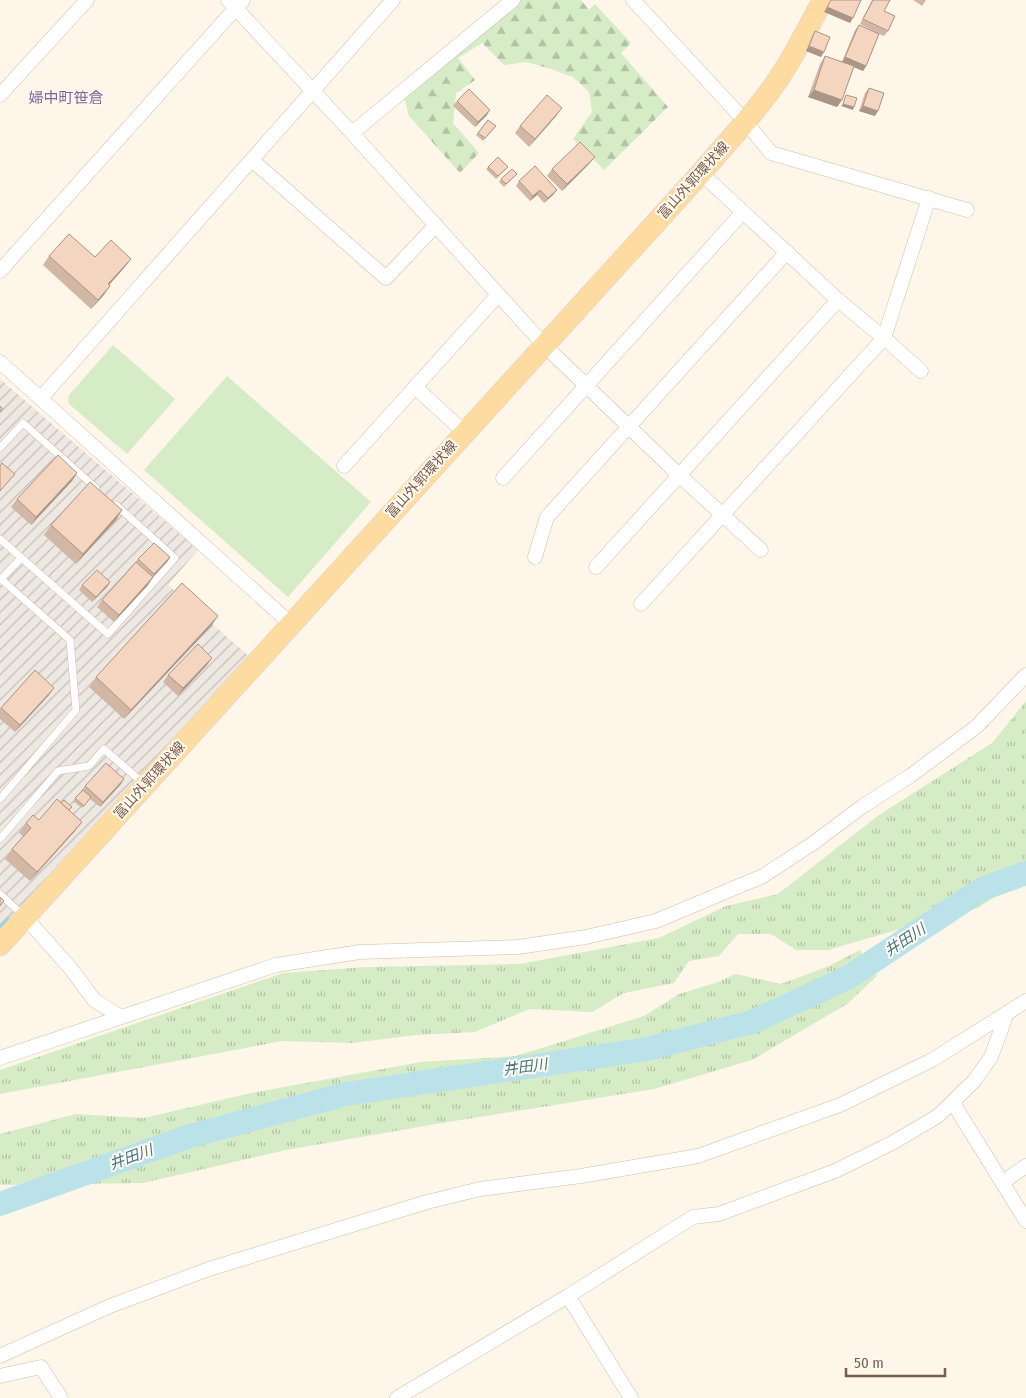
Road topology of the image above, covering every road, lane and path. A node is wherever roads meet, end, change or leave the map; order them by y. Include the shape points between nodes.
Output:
1 (87, 0) edge
2 (393, 0) edge
3 (513, 0) edge
4 (633, 0) edge
5 (823, 0) edge
6 (235, 3) edge
7 (313, 91) junction
8 (0, 95) edge
9 (745, 121) junction
10 (352, 133) junction
11 (252, 160) junction
12 (701, 173) junction
13 (929, 198) junction
14 (967, 210) dead end
15 (743, 212) junction
16 (436, 225) junction
17 (786, 252) junction
18 (0, 272) edge
19 (498, 295) junction
20 (838, 300) junction
21 (884, 338) junction
22 (544, 345) junction
23 (0, 362) edge
24 (921, 371) dead end
25 (586, 386) junction
26 (416, 387) junction
27 (41, 398) junction
28 (629, 427) junction
29 (464, 432) junction
30 (0, 448) edge
31 (344, 466) dead end
32 (679, 475) junction
33 (503, 478) dead end
34 (103, 493) edge
35 (110, 500) edge
36 (722, 514) junction
37 (0, 539) edge
38 (761, 550) dead end
39 (535, 557) dead end
40 (21, 558) junction
41 (596, 567) dead end
42 (1, 579) edge
43 (641, 604) dead end
44 (290, 624) junction
45 (1026, 675) edge
46 (144, 785) junction
47 (0, 799) edge
48 (0, 839) edge
49 (0, 894) edge
50 (25, 917) junction
51 (0, 944) edge
52 (1026, 1001) edge
53 (1007, 1013) junction
54 (121, 1017) junction
55 (0, 1058) edge
56 (954, 1102) junction
57 (1026, 1166) edge
58 (1003, 1182) junction
59 (1026, 1221) edge
60 (568, 1296) junction
61 (0, 1356) edge
62 (0, 1376) edge
63 (60, 1398) edge
64 (397, 1398) edge
65 (631, 1398) edge

1 - 8 street
2 - 7 street
3 - 10 street
4 - 9 street
5 - 9 main road, 富山外郭環状線 via 789,62
6 - 7 street
6 - 18 street
7 - 10 street
7 - 11 street
9 - 12 main road, 富山外郭環状線
9 - 13 street via 771,153
10 - 16 street
11 - 16 street via 386,278
11 - 27 street
12 - 15 street
12 - 22 main road, 富山外郭環状線
13 - 14 street
13 - 21 street
15 - 17 street
15 - 25 street
16 - 19 street
17 - 20 street
17 - 28 street
19 - 22 street
19 - 26 street
20 - 21 street
20 - 32 street
21 - 24 street
21 - 36 street
22 - 25 street
22 - 29 main road, 富山外郭環状線
23 - 27 street
25 - 28 street
25 - 33 street
26 - 29 street
26 - 31 street
27 - 44 street
28 - 32 street
28 - 39 street via 547,517
29 - 44 main road, 富山外郭環状線
30 - 34 lane via 23,423
32 - 36 street
32 - 41 street
35 - 40 lane via 175,558 108,634
36 - 38 street
36 - 43 street
37 - 40 lane
40 - 42 lane
42 - 47 lane via 70,640 76,710
44 - 46 main road, 富山外郭環状線
45 - 54 street via 976,727 812,844 763,876 656,921 586,937 518,947 360,952 276,964
46 - 48 lane via 104,749 89,766 58,771
46 - 50 main road, 富山外郭環状線
49 - 50 lane
50 - 51 main road, 富山外郭環状線
50 - 54 street via 94,1000
52 - 53 street
53 - 56 street via 991,1057
53 - 61 street via 932,1060 840,1104 698,1156 480,1190 427,1202 209,1269 110,1306
54 - 55 street
56 - 58 street
56 - 60 street via 938,1116 892,1143 835,1171 719,1214 693,1217
57 - 58 street
58 - 59 street
60 - 64 street
60 - 65 street
62 - 63 street via 41,1367

